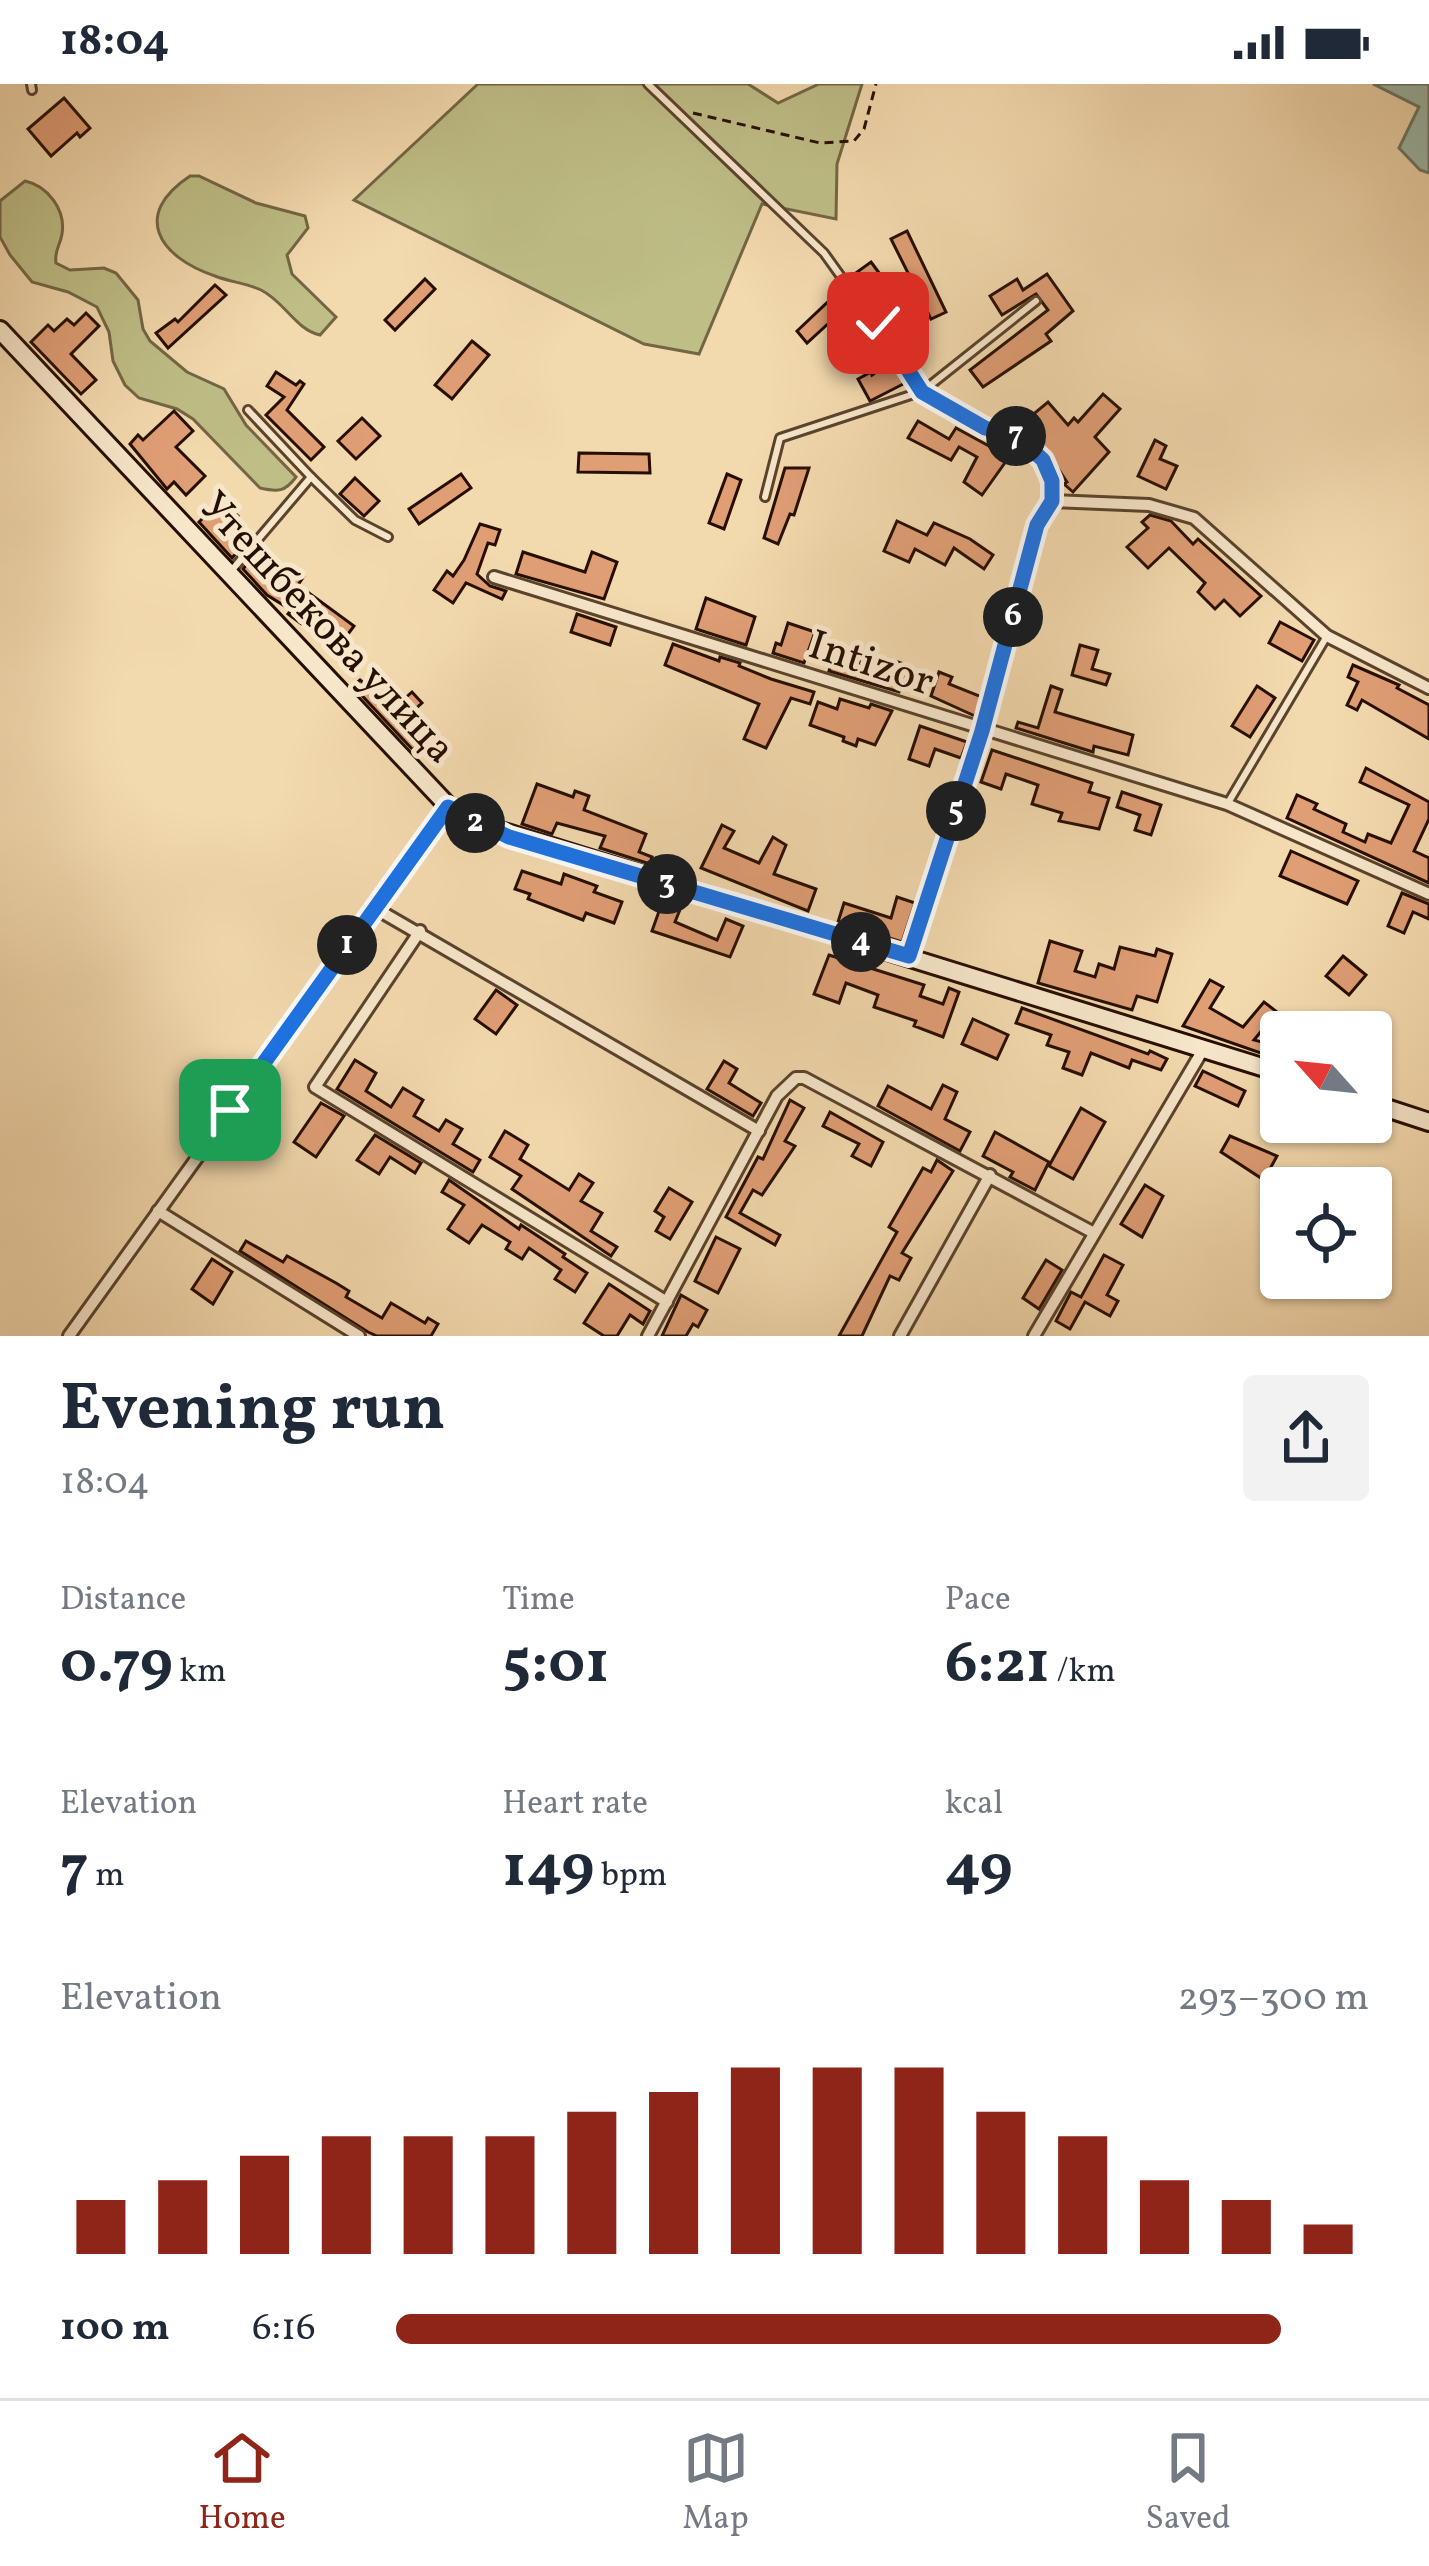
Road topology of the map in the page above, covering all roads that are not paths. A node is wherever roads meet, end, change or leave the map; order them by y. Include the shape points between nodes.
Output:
1 (648, 84) edge
2 (1036, 301) dead end
3 (0, 330) edge
4 (922, 392) junction
5 (248, 410) dead end
6 (311, 478) junction
7 (765, 497) dead end
8 (1052, 501) junction
9 (388, 537) dead end
10 (230, 573) junction
11 (494, 577) dead end
12 (1327, 636) junction
13 (1429, 688) edge
14 (982, 731) junction
15 (1227, 804) junction
16 (448, 807) junction
17 (1429, 894) edge
18 (373, 907) junction
19 (420, 931) junction
20 (909, 956) junction
21 (1204, 1048) junction
22 (1260, 1066) edge
23 (1392, 1110) edge
24 (1429, 1122) edge
25 (759, 1131) junction
26 (990, 1174) junction
27 (158, 1211) junction
28 (1094, 1233) junction
29 (667, 1302) junction
30 (69, 1336) edge
31 (359, 1336) edge
32 (648, 1336) edge
33 (900, 1336) edge
34 (1034, 1336) edge

1 - 4 lane via 824,253
2 - 4 lane
3 - 10 main road, Утешбекова улица
4 - 7 lane via 780,438
4 - 8 lane via 985,428 1017,436 1043,460
5 - 6 lane
6 - 9 lane via 355,520
6 - 10 lane
8 - 12 street via 1149,505 1194,518
8 - 14 street via 1037,525
10 - 16 main road, Утешбекова улица
11 - 14 street, Intizor
12 - 13 street
12 - 15 lane
14 - 15 street, Intizor
14 - 20 street
15 - 17 street, Intizor
16 - 18 street
16 - 20 main road, Утешбекова улица via 509,837
18 - 19 street
18 - 27 street
19 - 25 street
19 - 29 street via 315,1087
20 - 21 main road, Утешбекова улица
21 - 22 main road, Утешбекова улица
21 - 28 street
23 - 24 main road
25 - 26 street via 785,1084 804,1078
25 - 29 street
26 - 28 street
26 - 33 street
27 - 30 street
27 - 31 street
28 - 34 street
29 - 32 street

